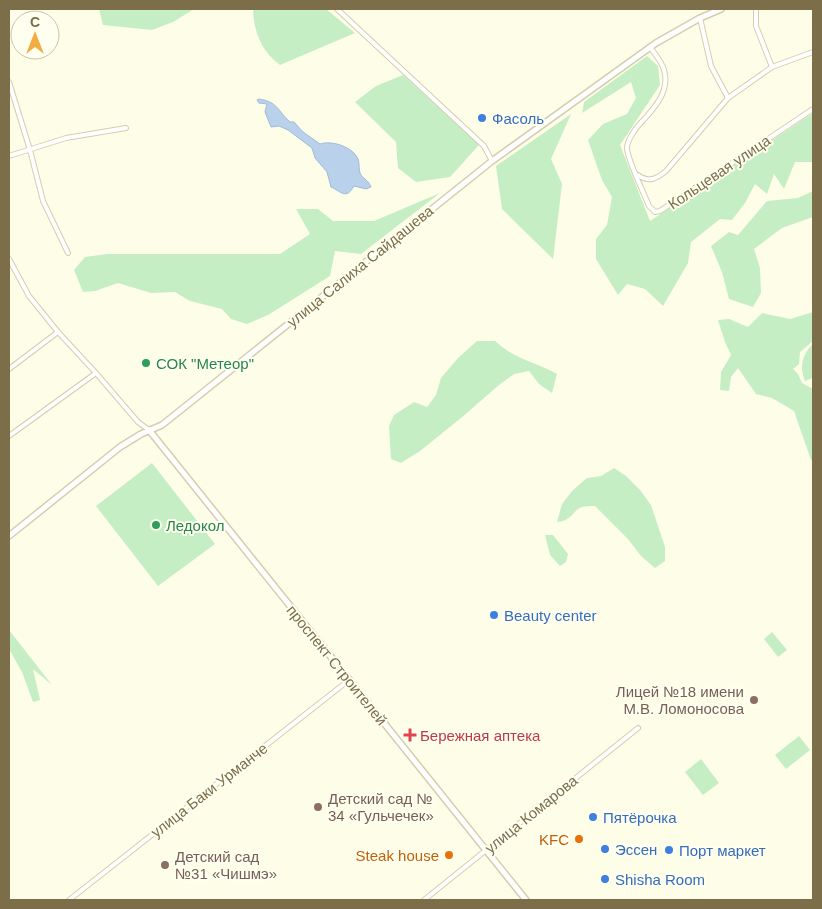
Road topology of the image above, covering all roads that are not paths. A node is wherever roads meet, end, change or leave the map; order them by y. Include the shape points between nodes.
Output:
1 (337, 9) edge
2 (721, 9) edge
3 (756, 9) edge
4 (700, 18) junction
5 (650, 47) junction
6 (813, 52) edge
7 (772, 67) junction
8 (9, 82) edge
9 (728, 98) junction
10 (813, 109) edge
11 (126, 128) dead end
12 (30, 150) junction
13 (9, 156) edge
14 (492, 161) junction
15 (636, 173) junction
16 (68, 252) dead end
17 (9, 259) edge
18 (58, 332) junction
19 (9, 369) edge
20 (96, 373) junction
21 (149, 430) junction
22 (9, 436) edge
23 (9, 536) edge
24 (349, 680) junction
25 (638, 728) dead end
26 (486, 850) junction
27 (69, 900) edge
28 (424, 900) edge
29 (526, 900) edge

1 - 14 street via 484,146
2 - 4 street, улица Салиха Сайдашева
3 - 7 street via 756,26
4 - 5 street, улица Салиха Сайдашева
4 - 9 street via 711,66
5 - 14 street, улица Салиха Сайдашева
5 - 15 street, Кольцевая улица via 664,70 666,81 660,100 628,140 627,148
6 - 7 street
7 - 9 street
8 - 12 street
9 - 15 street via 666,171 651,180
10 - 15 street, Кольцевая улица via 660,211 652,211
11 - 12 street via 66,138
12 - 13 street
12 - 16 street via 44,202
14 - 21 street, улица Салиха Сайдашева via 162,425
17 - 18 street via 29,296
18 - 19 street
18 - 20 street
20 - 21 street via 138,422
20 - 22 street
21 - 23 street, улица Салиха Сайдашева via 120,448
21 - 24 street, проспект Строителей
24 - 26 street, проспект Строителей
24 - 27 street, улица Баки Урманче
25 - 26 street, улица Комарова
26 - 28 street, улица Комарова
26 - 29 street, проспект Строителей

